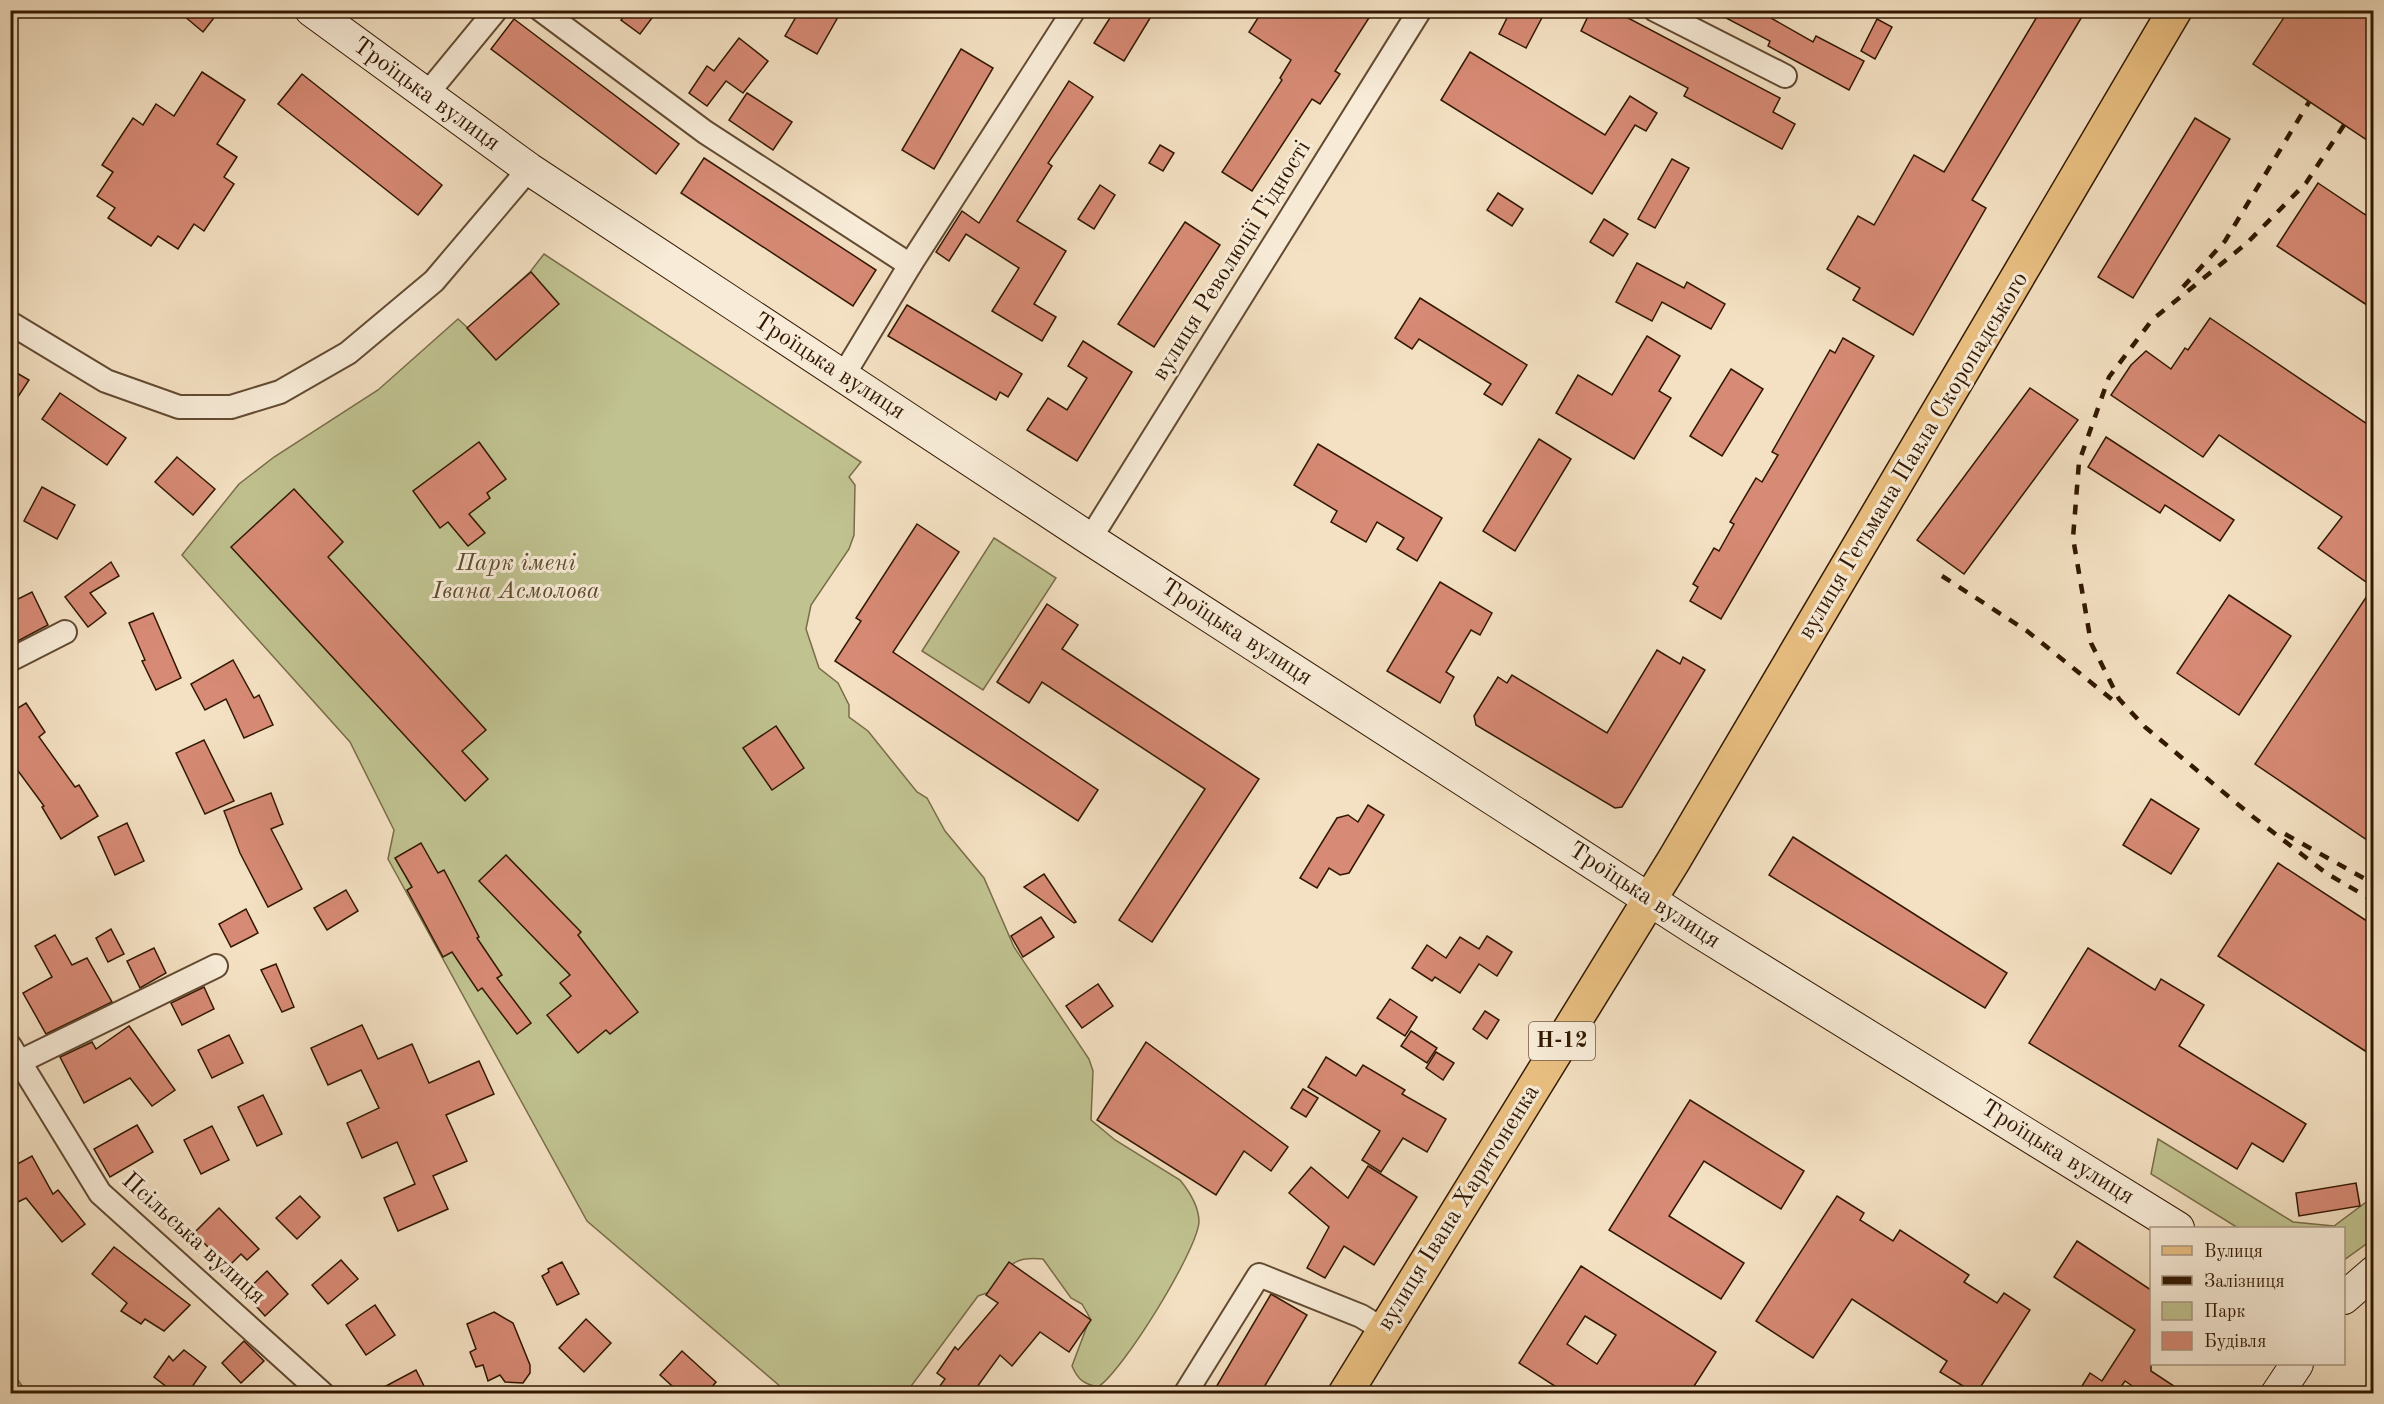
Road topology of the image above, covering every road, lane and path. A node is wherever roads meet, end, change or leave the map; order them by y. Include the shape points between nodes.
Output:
1 (311, 10) edge
2 (496, 10) edge
3 (541, 10) edge
4 (1074, 10) edge
5 (1420, 10) edge
6 (1655, 10) edge
7 (2175, 10) edge
8 (1785, 76) dead end
9 (426, 95) junction
10 (529, 169) junction
11 (910, 266) junction
12 (10, 323) edge
13 (843, 376) junction
14 (1090, 539) junction
15 (64, 632) dead end
16 (10, 660) edge
17 (1649, 899) junction
18 (216, 966) dead end
19 (15, 1054) edge
20 (2176, 1227) edge
21 (2373, 1272) edge
22 (2345, 1296) edge
23 (1384, 1330) junction
24 (2296, 1365) edge
25 (323, 1394) edge
26 (1185, 1394) edge
27 (1345, 1394) edge
28 (2277, 1394) edge

1 - 9 main road, Троїцька вулиця
2 - 9 street
3 - 11 street via 705,132
4 - 11 street
5 - 14 street, вулиця Революції Гідності
6 - 8 street
7 - 17 main road, вулиця Гетьмана Павла Скоропадського
9 - 10 main road, Троїцька вулиця
10 - 12 street via 434,281 348,353 280,392 231,407 179,407 106,381
10 - 13 main road, Троїцька вулиця
11 - 13 street
13 - 14 main road, Троїцька вулиця
14 - 17 main road, Троїцька вулиця
15 - 16 street
17 - 20 main road, Троїцька вулиця
17 - 23 main road, вулиця Івана Харитоненка / Н-12
18 - 19 street
19 - 25 street, Псільська вулиця via 100,1193
21 - 22 main road
23 - 26 street via 1361,1316 1259,1275
23 - 27 main road, вулиця Івана Харитоненка / Н-12
24 - 28 main road

